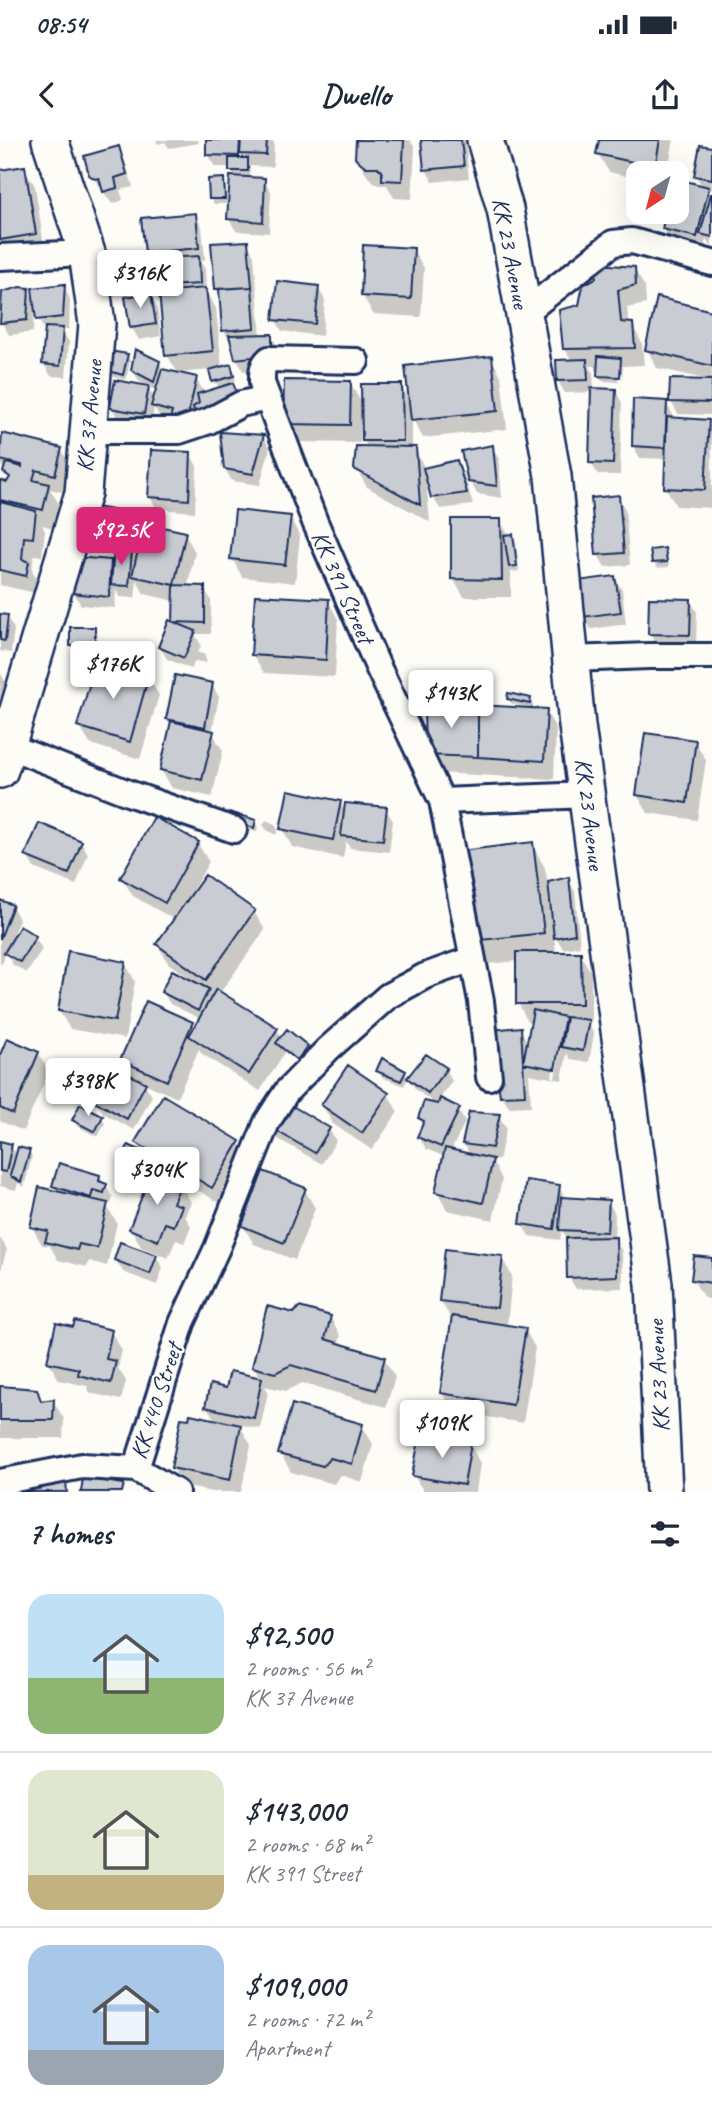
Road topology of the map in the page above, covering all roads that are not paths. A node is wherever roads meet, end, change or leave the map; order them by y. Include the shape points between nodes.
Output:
1 (51, 140) edge
2 (485, 140) edge
3 (87, 253) junction
4 (0, 257) edge
5 (712, 263) edge
6 (523, 314) junction
7 (356, 361) dead end
8 (267, 398) junction
9 (88, 431) junction
10 (712, 656) edge
11 (571, 659) junction
12 (3, 754) edge
13 (588, 795) junction
14 (442, 801) junction
15 (234, 830) dead end
16 (472, 959) junction
17 (489, 1077) dead end
18 (136, 1469) junction
19 (0, 1482) edge
20 (176, 1492) edge
21 (664, 1492) edge

1 - 3 main road, KK 37 Avenue
2 - 6 main road, KK 23 Avenue via 505,209
3 - 4 street
3 - 9 main road, KK 37 Avenue via 97,324
5 - 6 street via 632,241 613,243
6 - 11 main road, KK 23 Avenue via 553,476
7 - 8 street, KK 391 Street via 269,359 262,370
8 - 9 street via 179,430
8 - 14 street, KK 391 Street via 315,522
9 - 12 main road, KK 37 Avenue via 83,493
10 - 11 street
11 - 13 main road, KK 23 Avenue
12 - 15 street
13 - 14 street
13 - 21 main road, KK 23 Avenue via 654,1284
14 - 16 street, KK 391 Street
16 - 17 street, KK 391 Street
16 - 18 street, KK 440 Street via 388,996 287,1091 267,1122 182,1323
18 - 19 street, KK 440 Street via 82,1466
18 - 20 street

